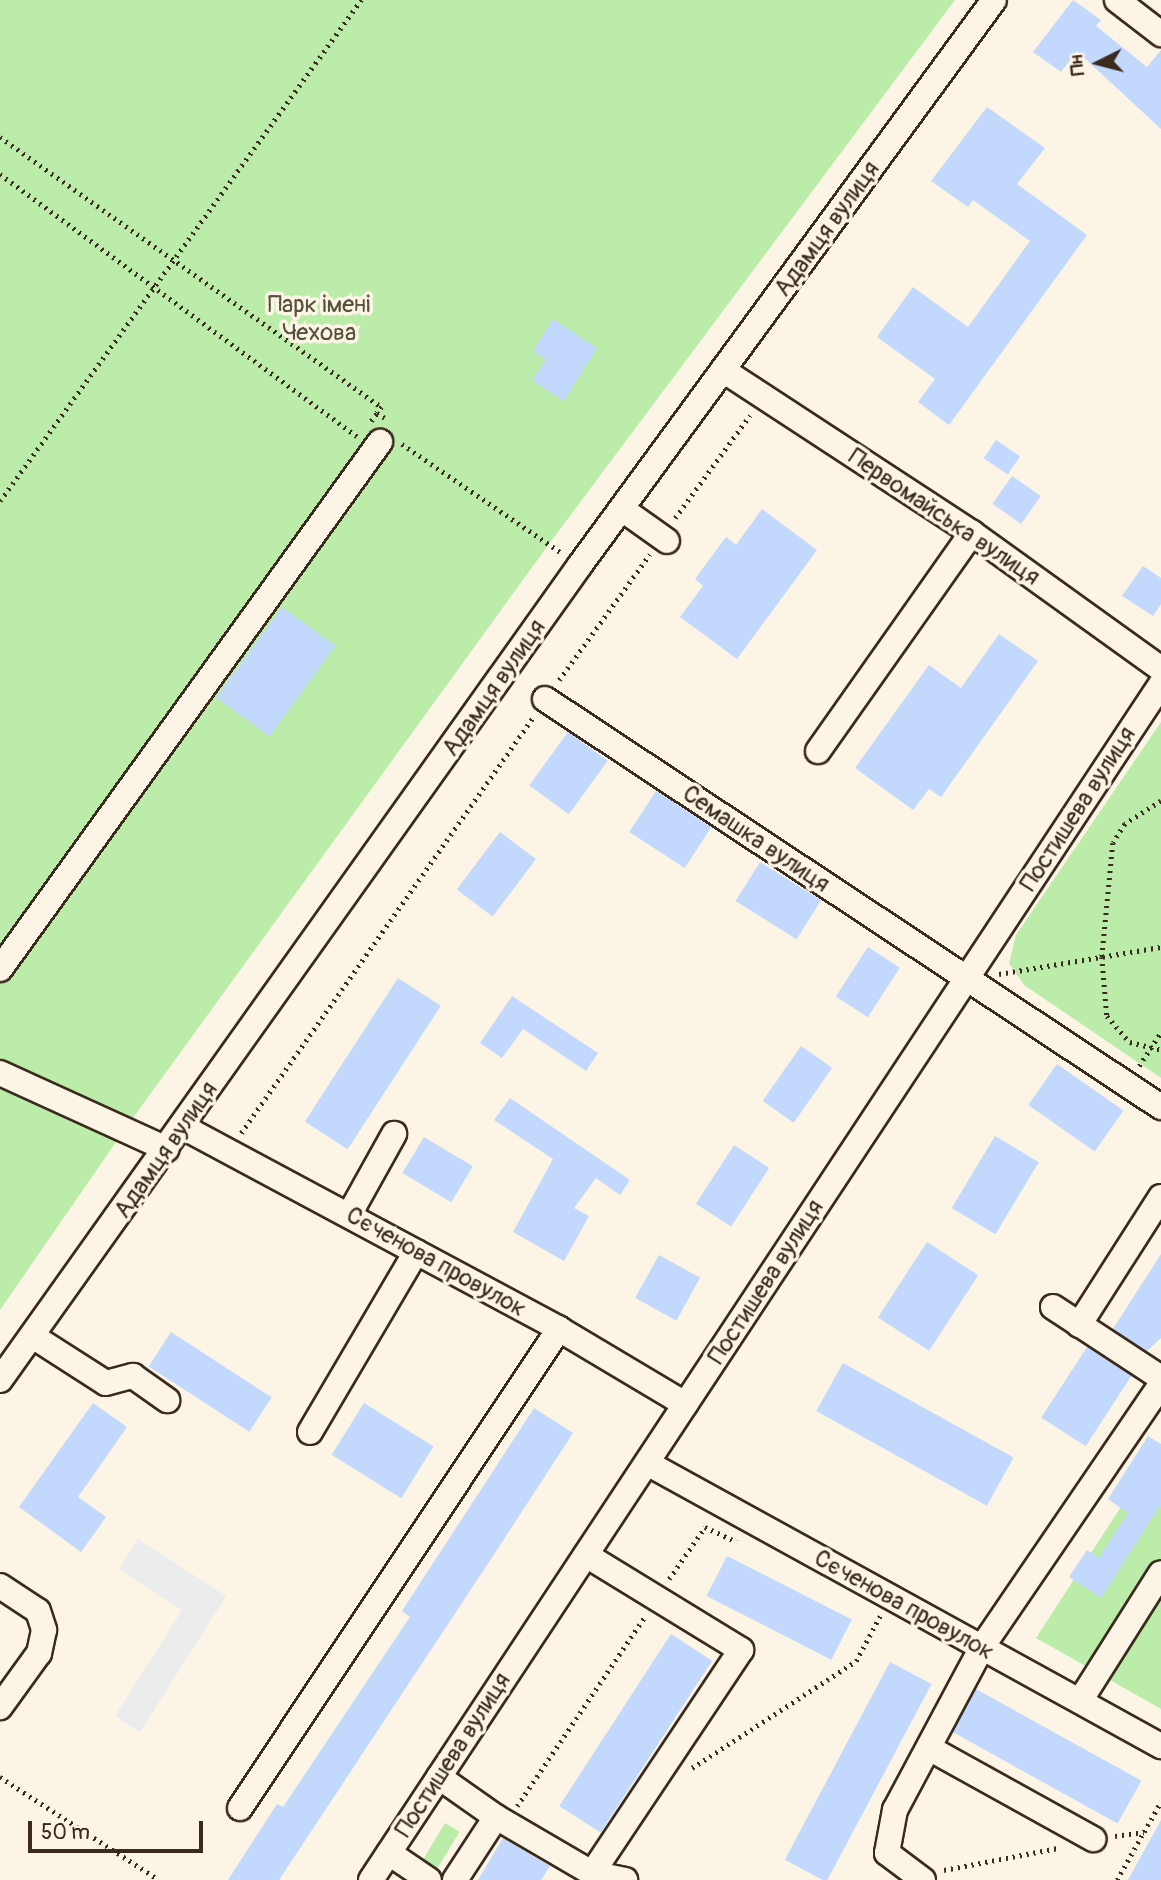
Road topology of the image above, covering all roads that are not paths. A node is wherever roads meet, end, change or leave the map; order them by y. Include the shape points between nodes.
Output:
1 (994, 0) edge
2 (1117, 0) edge
3 (1161, 34) edge
4 (723, 370) junction
5 (390, 436) road end
6 (622, 509) junction
7 (972, 533) junction
8 (667, 541) dead end
9 (1161, 669) edge
10 (1161, 684) edge
11 (545, 699) road end
12 (818, 751) dead end
13 (0, 970) edge
14 (966, 979) junction
15 (0, 1073) edge
16 (1161, 1107) edge
17 (183, 1127) junction
18 (394, 1134) dead end
19 (167, 1149) junction
20 (1161, 1197) edge
21 (349, 1215) junction
22 (416, 1252) junction
23 (1053, 1307) dead end
24 (1079, 1325) junction
25 (559, 1329) junction
26 (34, 1337) junction
27 (1161, 1378) edge
28 (0, 1380) edge
29 (1161, 1385) edge
30 (167, 1400) dead end
31 (685, 1404) junction
32 (310, 1432) dead end
33 (647, 1463) junction
34 (586, 1555) junction
35 (1161, 1573) edge
36 (0, 1586) edge
37 (982, 1647) junction
38 (1080, 1701) junction
39 (0, 1707) edge
40 (1161, 1746) edge
41 (929, 1748) junction
42 (439, 1777) junction
43 (240, 1808) dead end
44 (501, 1820) junction
45 (1093, 1839) road end
46 (388, 1853) junction
47 (592, 1873) junction
48 (918, 1877) edge
49 (371, 1880) edge
50 (429, 1880) edge
51 (456, 1880) edge
52 (625, 1880) edge

1 - 4 street, Адамця вулиця
2 - 3 street
4 - 6 street, Адамця вулиця
4 - 7 street, Первомайська вулиця
5 - 13 street
6 - 8 street
6 - 17 street, Адамця вулиця
7 - 9 street, Первомайська вулиця
7 - 12 street
10 - 14 street, Постишева вулиця
11 - 14 street, Семашка вулиця
14 - 16 street, Семашка вулиця
14 - 31 street, Постишева вулиця
15 - 19 street
17 - 19 street, Адамця вулиця
17 - 21 street, Сєченова провулок
18 - 21 street
19 - 26 street, Адамця вулиця
20 - 24 street
21 - 22 street, Сєченова провулок
22 - 25 street, Сєченова провулок
22 - 32 street
23 - 24 street
24 - 27 street
25 - 31 street, Сєченова провулок
25 - 43 street
26 - 28 street, Адамця вулиця
26 - 30 street via 106,1383 133,1376
29 - 37 street
31 - 33 street, Постишева вулиця
33 - 34 street, Постишева вулиця
33 - 37 street, Сєченова провулок
34 - 42 street, Постишева вулиця
34 - 47 street via 741,1650
35 - 38 street
36 - 39 street via 38,1611 44,1630 39,1653
37 - 38 street, Сєченова провулок
37 - 41 street
38 - 40 street, Сєченова провулок
41 - 45 street
41 - 48 street via 895,1811 887,1853
42 - 44 street
42 - 46 street, Постишева вулиця
44 - 47 street
44 - 51 street
46 - 49 street, Постишева вулиця
46 - 50 street
47 - 52 street

